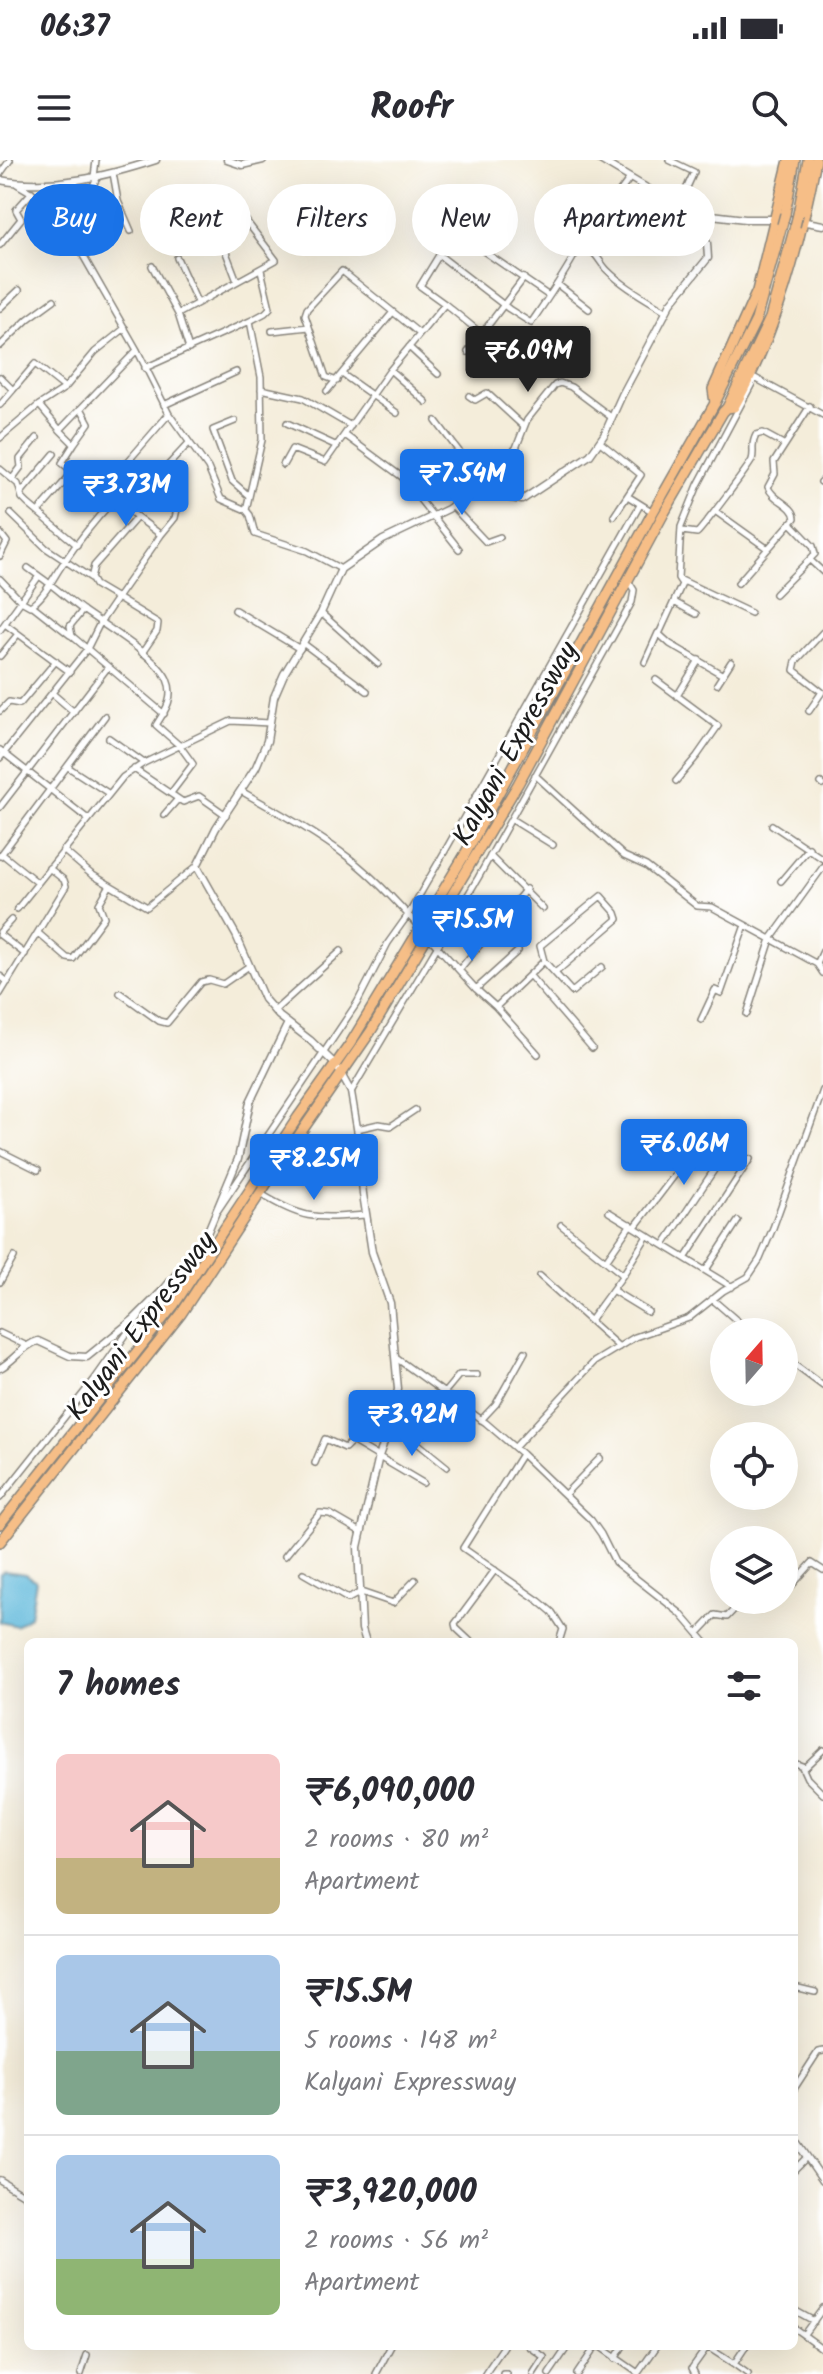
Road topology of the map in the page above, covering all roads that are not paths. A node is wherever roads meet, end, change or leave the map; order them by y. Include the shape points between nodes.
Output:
1 (10, 160) edge
2 (96, 160) edge
3 (156, 160) edge
4 (227, 160) edge
5 (263, 160) edge
6 (600, 160) edge
7 (669, 160) edge
8 (789, 160) edge
9 (795, 160) edge
10 (808, 160) edge
11 (816, 160) edge
12 (113, 173) junction
13 (0, 177) edge
14 (96, 178) junction
15 (630, 178) junction
16 (15, 183) junction
17 (93, 184) edge
18 (626, 184) edge
19 (640, 184) edge
20 (689, 184) edge
21 (24, 188) edge
22 (24, 201) edge
23 (715, 215) edge
24 (781, 219) junction
25 (800, 220) junction
26 (823, 225) edge
27 (251, 227) edge
28 (131, 231) dead end
29 (0, 245) edge
30 (83, 256) edge
31 (227, 256) edge
32 (438, 256) edge
33 (440, 256) edge
34 (490, 256) edge
35 (574, 256) edge
36 (597, 256) edge
37 (708, 256) edge
38 (177, 258) dead end
39 (152, 266) dead end
40 (261, 270) junction
41 (524, 278) junction
42 (237, 281) junction
43 (557, 284) junction
44 (19, 290) dead end
45 (549, 296) junction
46 (54, 300) dead end
47 (197, 302) junction
48 (445, 304) junction
49 (505, 306) junction
50 (1, 307) edge
51 (589, 309) dead end
52 (666, 311) junction
53 (393, 312) junction
54 (178, 314) junction
55 (250, 321) junction
56 (309, 327) junction
57 (125, 328) junction
58 (272, 331) dead end
59 (420, 334) junction
60 (483, 335) junction
61 (0, 345) edge
62 (409, 347) junction
63 (189, 349) junction
64 (137, 350) junction
65 (468, 352) dead end
66 (145, 368) junction
67 (390, 370) junction
68 (236, 372) dead end
69 (342, 374) junction
70 (438, 374) dead end
71 (0, 377) edge
72 (337, 381) junction
73 (65, 388) junction
74 (261, 389) junction
75 (13, 390) junction
76 (327, 391) dead end
77 (372, 395) junction
78 (469, 396) dead end
79 (426, 402) dead end
80 (0, 405) edge
81 (39, 405) junction
82 (164, 405) junction
83 (810, 406) junction
84 (82, 410) junction
85 (397, 413) dead end
86 (169, 414) junction
87 (823, 415) edge
88 (611, 417) junction
89 (235, 421) dead end
90 (436, 421) dead end
91 (287, 423) dead end
92 (351, 426) junction
93 (524, 427) junction
94 (60, 430) junction
95 (345, 435) junction
96 (0, 437) edge
97 (37, 438) dead end
98 (600, 442) junction
99 (74, 444) junction
100 (188, 444) junction
101 (785, 445) junction
102 (337, 446) junction
103 (54, 454) dead end
104 (283, 465) dead end
105 (124, 466) dead end
106 (0, 469) edge
107 (73, 472) junction
108 (160, 474) junction
109 (12, 479) junction
110 (483, 483) junction
111 (21, 494) junction
112 (472, 495) junction
113 (249, 496) junction
114 (629, 497) junction
115 (111, 503) junction
116 (640, 505) junction
117 (452, 506) junction
118 (126, 509) junction
119 (246, 510) junction
120 (715, 511) junction
121 (38, 512) junction
122 (653, 512) junction
123 (11, 514) dead end
124 (434, 515) junction
125 (614, 516) dead end
126 (137, 517) junction
127 (791, 523) junction
128 (682, 531) junction
129 (0, 533) edge
130 (161, 535) junction
131 (500, 537) dead end
132 (77, 545) junction
133 (459, 549) dead end
134 (768, 549) junction
135 (0, 556) edge
136 (810, 560) junction
137 (64, 562) junction
138 (28, 568) dead end
139 (341, 569) junction
140 (823, 572) edge
141 (39, 576) junction
142 (91, 578) junction
143 (678, 578) junction
144 (0, 579) edge
145 (628, 579) junction
146 (738, 583) dead end
147 (49, 584) junction
148 (775, 594) dead end
149 (117, 598) junction
150 (21, 601) junction
151 (674, 602) junction
152 (33, 606) junction
153 (83, 610) junction
154 (235, 610) dead end
155 (321, 613) junction
156 (751, 613) dead end
157 (696, 614) dead end
158 (100, 623) junction
159 (5, 624) junction
160 (0, 630) edge
161 (658, 632) junction
162 (823, 632) edge
163 (18, 634) junction
164 (72, 636) junction
165 (302, 646) junction
166 (87, 649) junction
167 (142, 653) junction
168 (0, 656) edge
169 (699, 660) junction
170 (56, 661) junction
171 (645, 662) dead end
172 (731, 662) dead end
173 (378, 664) dead end
174 (108, 667) junction
175 (70, 672) junction
176 (723, 675) junction
177 (656, 680) dead end
178 (717, 684) dead end
179 (367, 691) dead end
180 (823, 692) edge
181 (53, 694) junction
182 (677, 696) junction
183 (0, 711) edge
184 (809, 711) dead end
185 (74, 712) junction
186 (164, 714) junction
187 (105, 716) dead end
188 (270, 723) junction
189 (109, 738) dead end
190 (180, 746) junction
191 (1, 754) edge
192 (144, 763) junction
193 (68, 767) junction
194 (134, 769) junction
195 (27, 772) junction
196 (535, 775) junction
197 (676, 781) dead end
198 (51, 790) junction
199 (241, 791) junction
200 (108, 793) junction
201 (171, 793) junction
202 (178, 799) junction
203 (0, 807) edge
204 (164, 815) dead end
205 (226, 815) junction
206 (88, 819) junction
207 (511, 819) junction
208 (772, 825) dead end
209 (553, 845) dead end
210 (809, 848) junction
211 (63, 850) junction
212 (1, 855) edge
213 (490, 856) junction
214 (823, 859) edge
215 (197, 866) junction
216 (823, 867) edge
217 (49, 868) junction
218 (781, 881) dead end
219 (38, 883) junction
220 (110, 885) junction
221 (526, 889) junction
222 (17, 909) dead end
223 (543, 909) dead end
224 (409, 916) junction
225 (11, 920) dead end
226 (745, 925) junction
227 (421, 929) junction
228 (38, 933) junction
229 (0, 934) edge
230 (771, 939) junction
231 (437, 946) junction
232 (341, 951) dead end
233 (518, 951) dead end
234 (823, 951) edge
235 (25, 954) junction
236 (544, 961) junction
237 (817, 964) junction
238 (249, 966) junction
239 (602, 967) dead end
240 (459, 970) junction
241 (555, 973) junction
242 (823, 973) edge
243 (0, 976) edge
244 (530, 976) junction
245 (8, 982) junction
246 (476, 989) junction
247 (120, 993) dead end
248 (0, 994) edge
249 (496, 1007) junction
250 (274, 1011) junction
251 (747, 1014) dead end
252 (701, 1020) dead end
253 (288, 1023) junction
254 (592, 1048) dead end
255 (325, 1054) junction
256 (538, 1054) dead end
257 (339, 1069) junction
258 (823, 1090) edge
259 (351, 1092) junction
260 (415, 1110) dead end
261 (357, 1129) junction
262 (710, 1129) dead end
263 (0, 1151) edge
264 (750, 1159) dead end
265 (718, 1164) dead end
266 (38, 1170) dead end
267 (261, 1193) junction
268 (609, 1212) dead end
269 (216, 1213) junction
270 (366, 1215) junction
271 (738, 1221) dead end
272 (561, 1225) dead end
273 (633, 1225) junction
274 (647, 1236) junction
275 (664, 1245) junction
276 (14, 1257) dead end
277 (686, 1257) junction
278 (606, 1260) junction
279 (706, 1270) junction
280 (623, 1275) junction
281 (540, 1276) dead end
282 (0, 1282) edge
283 (732, 1287) junction
284 (612, 1290) junction
285 (712, 1299) junction
286 (143, 1310) junction
287 (648, 1312) dead end
288 (734, 1318) edge
289 (591, 1319) junction
290 (0, 1333) edge
291 (27, 1346) junction
292 (619, 1347) junction
293 (525, 1352) dead end
294 (396, 1358) junction
295 (798, 1367) edge
296 (0, 1368) edge
297 (477, 1375) dead end
298 (823, 1386) edge
299 (444, 1393) junction
300 (481, 1420) junction
301 (390, 1426) junction
302 (515, 1447) junction
303 (522, 1454) junction
304 (379, 1456) junction
305 (600, 1458) dead end
306 (315, 1463) dead end
307 (447, 1467) dead end
308 (423, 1483) dead end
309 (565, 1494) junction
310 (0, 1498) edge
311 (0, 1524) edge
312 (361, 1532) junction
313 (0, 1542) edge
314 (285, 1556) dead end
315 (495, 1570) junction
316 (823, 1570) edge
317 (303, 1573) dead end
318 (798, 1578) edge
319 (415, 1580) dead end
320 (361, 1592) junction
321 (730, 1614) edge
322 (698, 1633) junction
323 (365, 1638) edge
324 (467, 1638) edge
325 (560, 1638) edge
326 (702, 1638) edge
327 (823, 1750) edge
328 (798, 1765) edge
329 (802, 1767) junction
330 (823, 1794) edge
331 (798, 1988) edge
332 (815, 1992) dead end
333 (823, 2051) edge
334 (798, 2083) edge
335 (798, 2144) edge
336 (807, 2157) junction
337 (798, 2166) edge
338 (0, 2180) edge
339 (823, 2180) edge
340 (24, 2195) edge
341 (823, 2308) edge
342 (798, 2312) edge
343 (814, 2321) junction
344 (798, 2330) edge
345 (804, 2334) junction
346 (823, 2349) edge
347 (389, 2350) edge
348 (501, 2350) edge
349 (534, 2350) edge
350 (565, 2350) edge
351 (595, 2350) edge
352 (603, 2350) edge
353 (621, 2350) edge
354 (655, 2350) edge
355 (703, 2350) edge
356 (712, 2350) edge
357 (743, 2350) edge
358 (87, 2355) dead end
359 (615, 2359) junction
360 (734, 2364) junction
361 (634, 2373) edge
362 (81, 2374) edge
363 (376, 2374) edge
364 (485, 2374) edge
365 (533, 2374) edge
366 (549, 2374) edge
367 (577, 2374) edge
368 (695, 2374) edge
369 (748, 2374) edge

1 - 13 street
2 - 14 street
3 - 12 street
4 - 5 street via 242,165
6 - 15 street
7 - 20 street via 694,172
8 - 24 highway
9 - 24 highway
10 - 25 highway
11 - 25 highway
12 - 14 street
12 - 28 street
13 - 16 street
14 - 16 street
14 - 17 street
15 - 18 street
15 - 19 street
16 - 21 street
22 - 29 street via 17,208 21,219
23 - 24 street
24 - 25 street
24 - 122 highway, Kalyani Expressway via 756,320
25 - 26 street
25 - 145 highway, Kalyani Expressway via 770,318 727,408
27 - 40 street via 276,258
30 - 57 street
31 - 42 street
32 - 48 street via 420,286
33 - 49 street
34 - 41 street
35 - 43 street
36 - 52 street via 631,289
37 - 52 street
38 - 47 street
39 - 54 street
40 - 42 street
40 - 55 street via 270,308
41 - 45 street
41 - 49 street
42 - 47 street
43 - 45 street
43 - 51 street
44 - 50 street
45 - 49 street via 531,323
46 - 61 street
47 - 54 street
48 - 59 street
48 - 60 street
49 - 60 street
52 - 88 street
53 - 56 street via 342,271 307,309
53 - 59 street
53 - 69 street
54 - 63 street
55 - 63 street
55 - 74 street
56 - 58 street
56 - 72 street via 326,377
57 - 64 street
57 - 73 street via 95,352
59 - 62 street
60 - 65 street
62 - 67 street
62 - 70 street
63 - 66 street
64 - 66 street
64 - 84 street
66 - 82 street
67 - 77 street
67 - 79 street
68 - 82 street
69 - 72 street
69 - 77 street
71 - 75 street
72 - 76 street
73 - 75 street via 35,364
73 - 81 street
74 - 92 street via 303,398
74 - 113 street via 262,440
75 - 80 street
77 - 85 street
77 - 92 street
78 - 93 street via 475,400 487,393
81 - 94 street
81 - 96 street
82 - 86 street
83 - 87 street
83 - 101 street
83 - 128 street via 755,378 698,485
84 - 94 street
84 - 99 street via 89,423
86 - 100 street
86 - 105 street
88 - 93 street via 560,383
88 - 98 street
89 - 113 street via 213,430 232,481
90 - 110 street
91 - 102 street
92 - 95 street
93 - 110 street via 516,448
94 - 99 street
95 - 102 street
95 - 124 street via 402,477
97 - 109 street
98 - 112 street via 584,460 522,500
98 - 114 street via 640,473
99 - 107 street via 62,461
100 - 108 street
100 - 119 street via 208,468 221,499
101 - 120 street via 763,433 756,435 751,461
101 - 127 street via 768,487 796,515
102 - 104 street via 323,462 290,449
103 - 111 street
106 - 109 street
107 - 115 street
107 - 121 street
108 - 118 street
108 - 130 street via 178,505
109 - 111 street
110 - 112 street
111 - 121 street
112 - 117 street
113 - 119 street
114 - 116 street
114 - 125 street
115 - 118 street
115 - 132 street
116 - 122 street
116 - 224 street
117 - 124 street
117 - 131 street via 486,542
118 - 126 street
119 - 139 street via 255,534
120 - 128 street via 697,533
120 - 134 street
121 - 132 street
122 - 227 highway, Kalyani Expressway
123 - 137 street
124 - 133 street
124 - 139 street
126 - 130 street
126 - 142 street via 94,566
127 - 134 street
127 - 136 street via 813,546
128 - 143 street
129 - 135 street via 7,542
130 - 149 street
132 - 137 street
134 - 146 street
136 - 140 street
136 - 148 street
137 - 142 street
137 - 147 street
138 - 141 street
139 - 155 street
141 - 147 street
141 - 150 street
142 - 149 street
143 - 151 street via 682,584
143 - 156 street
144 - 150 street
145 - 196 street via 634,590 632,602
145 - 227 highway, Kalyani Expressway via 518,784
147 - 152 street
147 - 153 street
149 - 158 street
149 - 167 street via 158,623
150 - 152 street
150 - 159 street
151 - 157 street
151 - 161 street
152 - 164 street
153 - 158 street
153 - 164 street via 70,626
154 - 165 street
155 - 165 street
155 - 173 street
158 - 166 street
158 - 167 street
159 - 160 street
159 - 163 street
161 - 169 street
161 - 171 street
162 - 180 street via 794,670
163 - 168 street
163 - 170 street
164 - 166 street
165 - 179 street
165 - 188 street via 274,697
166 - 174 street
166 - 175 street
167 - 186 street via 167,679 171,698
169 - 176 street
169 - 182 street
170 - 175 street
170 - 183 street via 20,704 9,702
172 - 176 street
174 - 185 street
174 - 186 street
175 - 181 street
176 - 178 street
177 - 182 street
180 - 184 street
181 - 185 street
181 - 191 street
182 - 197 street via 718,726
185 - 195 street
186 - 190 street via 156,725
187 - 193 street
188 - 190 street via 231,721
188 - 199 street via 256,767
189 - 192 street
190 - 192 street
190 - 201 street via 193,764
191 - 195 street
192 - 194 street
193 - 198 street
193 - 200 street
194 - 200 street
194 - 201 street
195 - 198 street
195 - 203 street
196 - 207 street
196 - 226 street via 624,856 646,866 697,906 712,907
198 - 206 street
198 - 212 street
199 - 205 street
199 - 224 street via 349,858
200 - 206 street
201 - 202 street
202 - 204 street
202 - 205 street via 199,796
205 - 215 street
206 - 211 street
207 - 209 street
207 - 213 street
208 - 210 street
210 - 214 street
210 - 218 street
211 - 217 street
211 - 220 street
212 - 219 street
213 - 221 street
213 - 231 street
215 - 220 street via 151,906
215 - 238 street
216 - 230 street
217 - 219 street
217 - 228 street via 66,886
219 - 222 street
220 - 228 street via 99,904 104,917 73,959
221 - 223 street
221 - 240 street
224 - 227 street
224 - 255 street
225 - 229 street
226 - 230 street
226 - 252 street via 721,993 715,990
227 - 231 street
227 - 257 highway, Kalyani Expressway
228 - 235 street
229 - 235 street
230 - 237 street
230 - 251 street
231 - 240 street
231 - 259 street
232 - 250 street
233 - 246 street
234 - 237 street
235 - 245 street
236 - 241 street
236 - 241 street via 540,946 601,896 618,919
236 - 244 street
237 - 242 street
238 - 247 street via 223,984 201,982 167,1023
238 - 250 street
239 - 241 street via 572,992
240 - 246 street
243 - 245 street
244 - 249 street
244 - 254 street
245 - 248 street
246 - 249 street
249 - 256 street
250 - 253 street
253 - 255 street
253 - 269 street via 250,1102 238,1159
255 - 257 street
255 - 269 street
257 - 259 street
257 - 267 highway, Kalyani Expressway
257 - 311 highway, Kalyani Expressway via 298,1117 174,1305
258 - 283 street via 760,1259 748,1277
259 - 261 street
260 - 261 street via 391,1126
261 - 270 street
262 - 273 street
263 - 266 street
264 - 277 street
265 - 275 street
267 - 270 street via 298,1215
267 - 313 highway, Kalyani Expressway via 181,1314
268 - 273 street
269 - 286 street via 195,1251
270 - 294 street via 390,1303
271 - 279 street
272 - 278 street
273 - 274 street
273 - 278 street
274 - 275 street
274 - 280 street
275 - 277 street
276 - 282 street
277 - 279 street
278 - 280 street
279 - 283 street
280 - 284 street
281 - 289 street
283 - 285 street
284 - 287 street
284 - 289 street
285 - 288 street
285 - 292 street via 689,1318
286 - 291 street via 82,1359 38,1341
286 - 310 street
289 - 292 street
290 - 291 street
291 - 296 street
292 - 302 street via 583,1372
293 - 300 street
294 - 299 street
294 - 301 street via 398,1389
295 - 298 street
297 - 299 street via 459,1375
299 - 300 street
300 - 302 street
301 - 304 street
301 - 307 street
302 - 303 street
303 - 309 street
303 - 315 street via 463,1548
304 - 306 street via 352,1441 345,1448 326,1439
304 - 308 street
304 - 312 street
305 - 309 street
309 - 322 street via 601,1534 615,1562
312 - 314 street via 323,1512
312 - 320 street
315 - 324 street via 455,1624
315 - 325 street via 552,1612 563,1629
316 - 318 street via 812,1563
317 - 320 street via 348,1599
319 - 320 street via 393,1603
320 - 323 street
321 - 322 street via 715,1615
322 - 326 street
327 - 329 street
328 - 329 street
329 - 330 street
331 - 332 street
333 - 334 street
335 - 336 street
336 - 337 street
336 - 339 street
338 - 340 street
341 - 343 street
342 - 343 street
343 - 345 street
344 - 345 street
345 - 346 street
347 - 363 street
348 - 364 street
349 - 365 street via 544,2357
350 - 366 street
351 - 367 street
352 - 359 street
353 - 359 street
354 - 361 street via 642,2372
355 - 368 street via 692,2368
356 - 360 street
357 - 360 street
358 - 362 street
359 - 361 street
360 - 369 street

